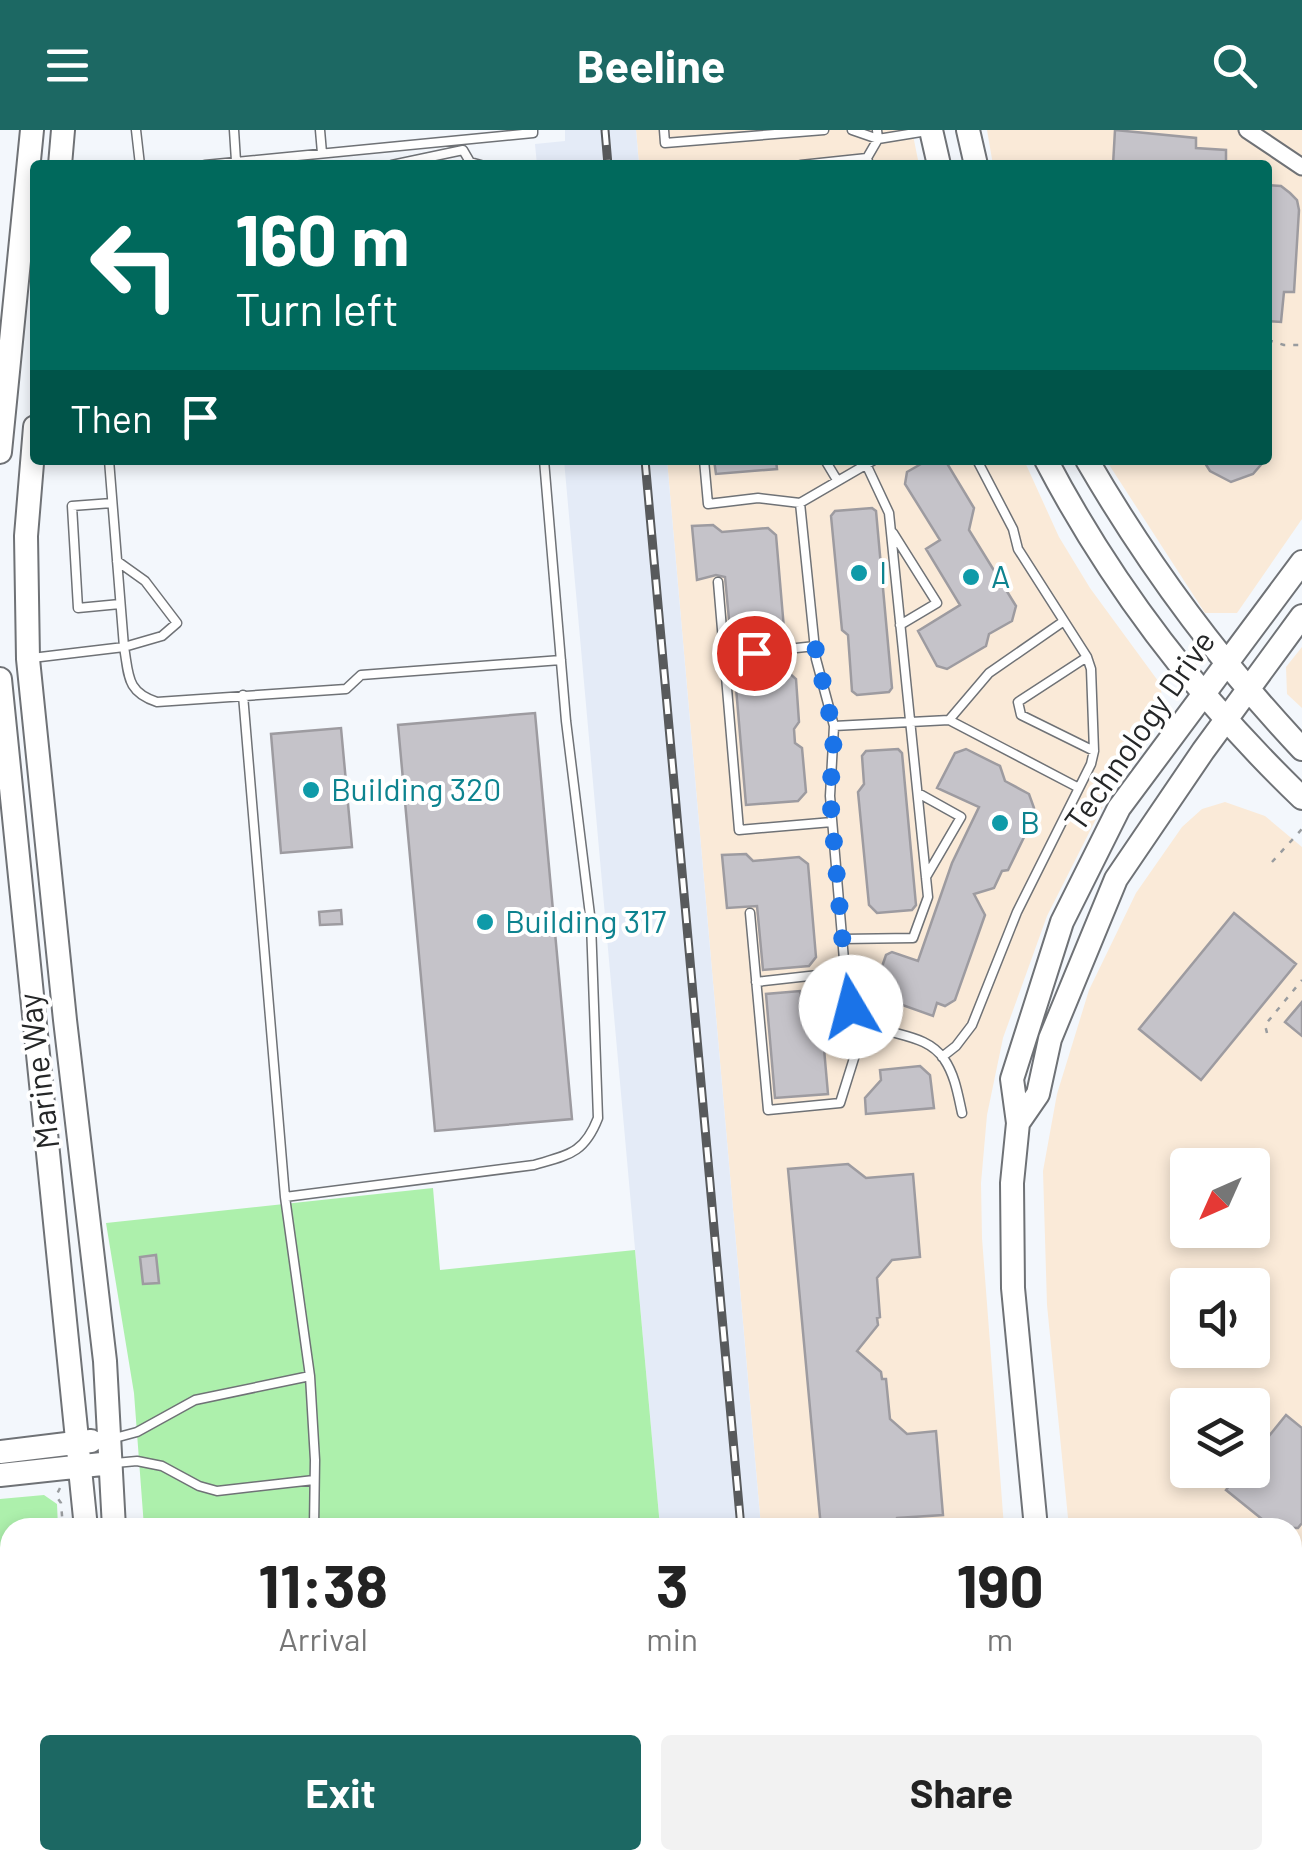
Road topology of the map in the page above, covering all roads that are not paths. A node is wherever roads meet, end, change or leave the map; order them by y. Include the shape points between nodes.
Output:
1 (32, 130) edge
2 (63, 130) edge
3 (136, 130) edge
4 (234, 130) edge
5 (320, 130) edge
6 (533, 130) edge
7 (664, 130) edge
8 (824, 130) edge
9 (852, 130) edge
10 (933, 130) edge
11 (968, 130) edge
12 (1247, 130) edge
13 (877, 134) edge
14 (463, 150) junction
15 (322, 153) junction
16 (274, 157) junction
17 (31, 160) edge
18 (60, 160) edge
19 (139, 160) edge
20 (236, 160) edge
21 (246, 160) edge
22 (282, 160) edge
23 (416, 160) edge
24 (463, 160) edge
25 (469, 160) edge
26 (868, 160) edge
27 (938, 160) edge
28 (975, 160) edge
29 (1302, 168) edge
30 (30, 184) edge
31 (0, 452) edge
32 (32, 465) edge
33 (109, 465) edge
34 (544, 465) edge
35 (704, 465) edge
36 (828, 465) edge
37 (864, 465) edge
38 (871, 465) edge
39 (980, 465) edge
40 (1049, 465) edge
41 (1090, 465) edge
42 (837, 480) junction
43 (112, 503) junction
44 (800, 503) junction
45 (891, 529) junction
46 (117, 560) junction
47 (1302, 562) edge
48 (718, 582) dead end
49 (120, 604) junction
50 (1302, 616) edge
51 (1064, 621) junction
52 (900, 625) junction
53 (815, 646) junction
54 (124, 647) junction
55 (724, 656) junction
56 (1086, 657) junction
57 (28, 659) junction
58 (561, 660) junction
59 (1225, 664) junction
60 (0, 679) edge
61 (1248, 690) junction
62 (1203, 693) junction
63 (242, 695) junction
64 (1226, 719) junction
65 (949, 720) junction
66 (911, 722) junction
67 (834, 726) junction
68 (1302, 749) edge
69 (1094, 750) junction
70 (1079, 788) junction
71 (918, 793) junction
72 (1302, 798) edge
73 (832, 822) junction
74 (926, 878) junction
75 (750, 912) dead end
76 (842, 939) junction
77 (845, 972) junction
78 (756, 982) junction
79 (865, 1023) junction
80 (942, 1057) junction
81 (962, 1113) dead end
82 (1018, 1123) junction
83 (285, 1197) junction
84 (310, 1376) junction
85 (109, 1439) junction
86 (0, 1452) edge
87 (77, 1454) junction
88 (111, 1463) junction
89 (0, 1475) edge
90 (314, 1480) junction
91 (85, 1518) edge
92 (114, 1518) edge
93 (314, 1518) edge
94 (1035, 1518) edge

1 - 17 main road
2 - 18 main road
3 - 19 lane
4 - 20 lane
5 - 15 lane
6 - 15 lane
7 - 8 lane via 665,143
9 - 13 lane
10 - 13 lane
10 - 27 main road
11 - 28 main road
12 - 29 street
13 - 26 lane
14 - 23 lane
14 - 24 lane
14 - 25 lane
15 - 16 lane
16 - 21 lane
16 - 22 lane
30 - 31 main road
32 - 57 main road, Marine Way
33 - 43 lane
34 - 58 lane
35 - 44 lane via 708,504 758,498
36 - 42 lane
37 - 42 lane
38 - 45 lane
39 - 51 lane via 1018,549
40 - 62 main road via 1108,567
41 - 59 main road
42 - 44 lane
43 - 46 lane
43 - 49 lane via 72,506 78,608
44 - 53 lane
45 - 52 lane
45 - 52 lane via 937,603
46 - 49 lane
46 - 54 lane via 145,581 177,623 162,636
47 - 59 main road, Technology Drive
48 - 55 lane
49 - 54 lane
50 - 61 main road, Technology Drive
51 - 56 lane
51 - 65 lane via 988,673
52 - 66 lane
53 - 55 lane
53 - 67 lane
54 - 57 lane
54 - 63 lane via 140,697 156,702
55 - 73 lane via 739,830
56 - 69 lane
56 - 69 lane via 1018,702 1020,714
57 - 85 main road, Marine Way
58 - 63 lane via 361,675 346,690
58 - 83 lane via 591,923 598,1118 590,1139 573,1153 534,1165
59 - 61 main road
59 - 62 main road, Technology Drive
60 - 87 main road, Marine Way
61 - 64 main road, Technology Drive
61 - 68 main road
62 - 64 main road
62 - 82 main road, Technology Drive via 1119,808 1062,922 1012,1078
63 - 83 lane
64 - 72 main road
64 - 82 main road, Technology Drive via 1116,878 1050,1039 1038,1094
65 - 66 lane
65 - 70 lane
66 - 67 lane
66 - 71 lane
67 - 73 lane
69 - 70 lane
70 - 80 lane via 1017,912 972,1025
71 - 74 lane
71 - 74 lane via 961,817
73 - 76 lane
74 - 76 lane via 928,897 912,938
75 - 78 lane
76 - 77 lane
77 - 78 lane
77 - 79 lane via 851,1007
78 - 79 lane via 768,1110 840,1103
79 - 80 lane via 919,1041
80 - 81 lane
82 - 94 main road, Technology Drive via 1013,1288
83 - 84 lane
84 - 85 lane via 195,1400 137,1432
84 - 90 lane
85 - 87 main road
85 - 88 main road, Marine Way
86 - 87 main road
87 - 88 main road
87 - 89 main road
87 - 91 main road, Marine Way
88 - 90 lane via 162,1466 217,1491
88 - 92 main road, Marine Way
90 - 93 lane

